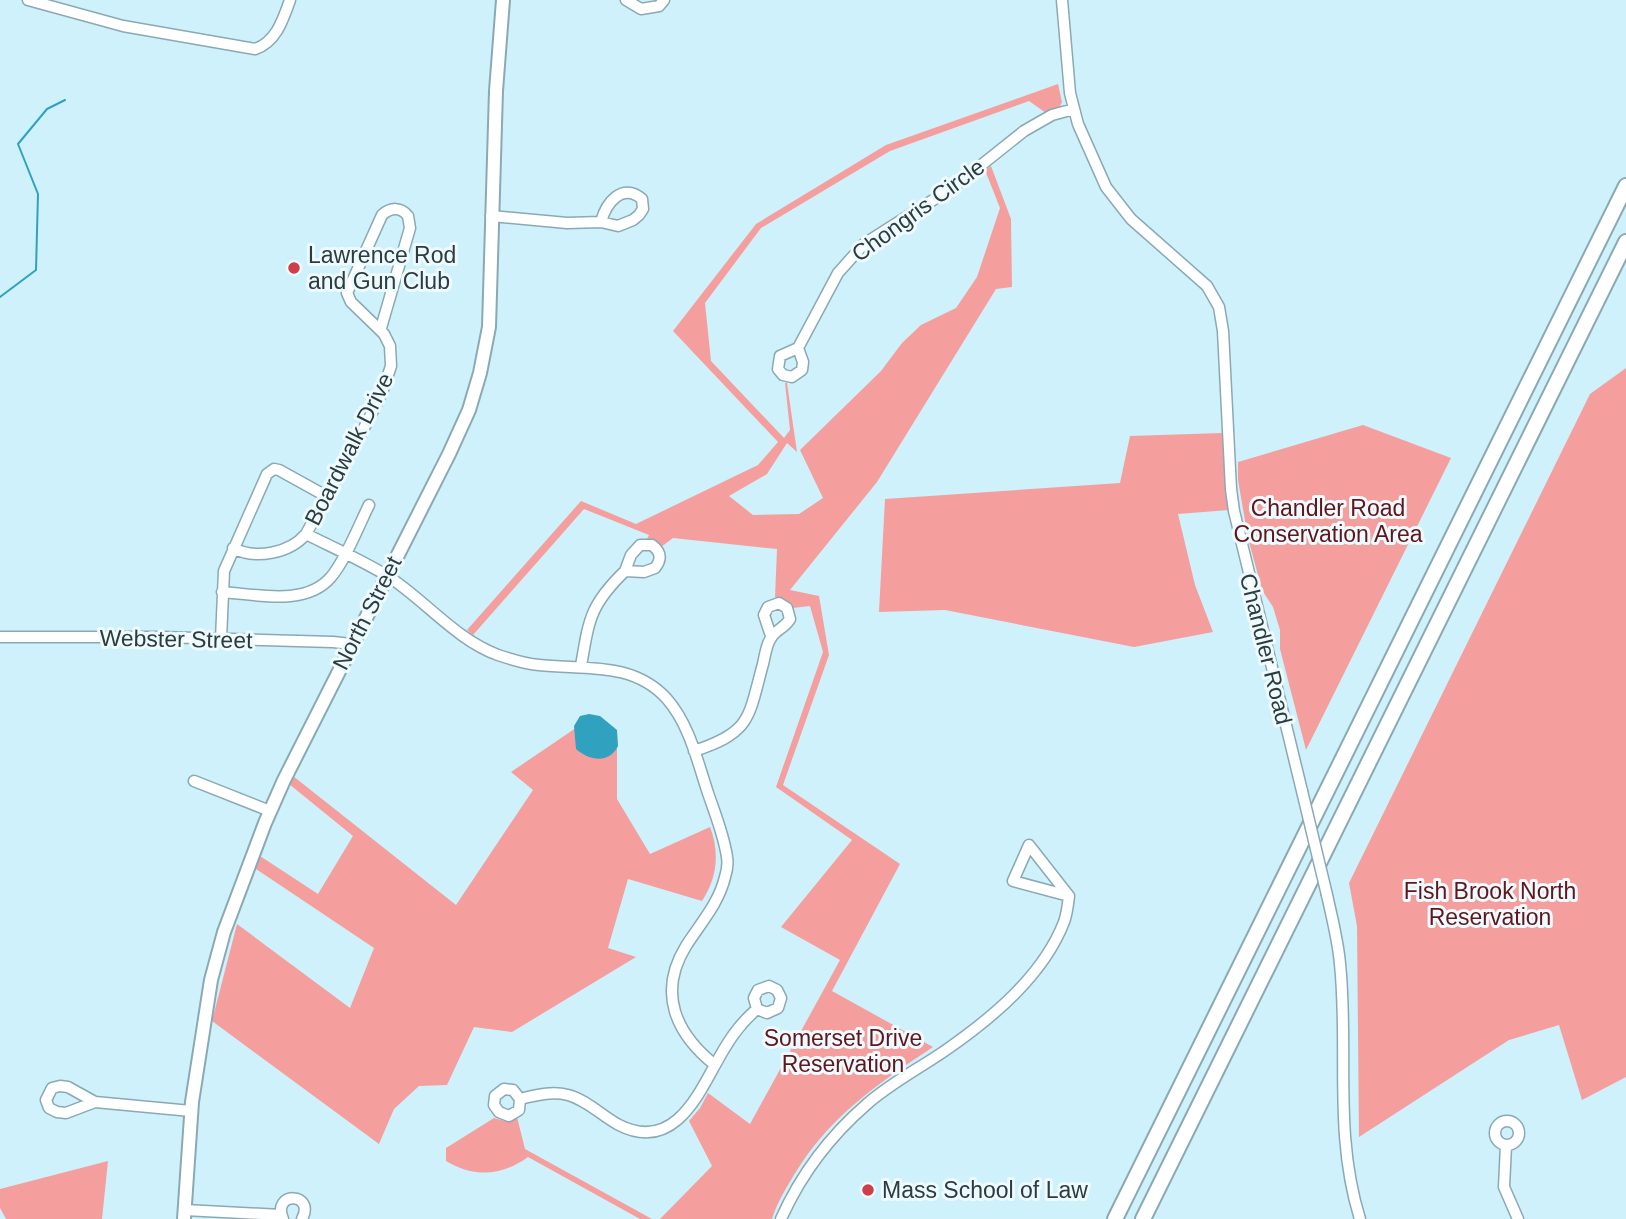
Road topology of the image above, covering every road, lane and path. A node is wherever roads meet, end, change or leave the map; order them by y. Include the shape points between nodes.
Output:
1 (28, 0) edge
2 (290, 0) edge
3 (503, 0) edge
4 (626, 0) edge
5 (664, 0) edge
6 (1062, 0) edge
7 (1074, 109) junction
8 (1626, 186) edge
9 (491, 216) junction
10 (601, 222) dead end
11 (1626, 242) edge
12 (381, 328) junction
13 (798, 348) dead end
14 (326, 496) junction
15 (369, 505) dead end
16 (306, 534) junction
17 (233, 548) junction
18 (344, 554) junction
19 (625, 571) dead end
20 (387, 576) junction
21 (222, 592) junction
22 (771, 636) dead end
23 (0, 638) edge
24 (221, 639) junction
25 (351, 644) junction
26 (581, 666) junction
27 (694, 751) junction
28 (194, 781) dead end
29 (270, 811) junction
30 (1069, 895) junction
31 (757, 1009) dead end
32 (715, 1065) junction
33 (520, 1099) dead end
34 (95, 1102) dead end
35 (191, 1111) junction
36 (1506, 1145) dead end
37 (184, 1214) edge
38 (283, 1217) edge
39 (302, 1219) edge
40 (781, 1219) edge
41 (1115, 1219) edge
42 (1143, 1219) edge
43 (1360, 1219) edge
44 (1518, 1219) edge

1 - 2 street via 123,26 255,49 272,38
3 - 9 main road, North Street
4 - 5 street via 641,9 659,6
6 - 7 street, Chandler Road
7 - 13 street, Chongris Circle via 1024,131 955,186 854,253 838,272
7 - 43 street, Chandler Road, bridge via 1116,200 1206,286 1219,307 1234,511 1337,941 1342,982 1344,1141
8 - 41 highway
9 - 10 street
9 - 20 main road, North Street via 489,327 480,373 449,454
11 - 42 highway
12 - 12 street via 347,293 381,218 396,209 408,216 410,228
12 - 14 street, Boardwalk Drive via 392,353 390,373
14 - 16 street, Boardwalk Drive
14 - 17 street via 279,470 271,471
15 - 18 street
16 - 17 street, Boardwalk Drive via 292,547 277,552
16 - 18 street
17 - 21 street
18 - 20 street
18 - 21 street via 330,579 303,594
19 - 26 street via 606,589 589,618
20 - 25 main road, North Street
20 - 26 street via 489,651 537,665
21 - 24 street
22 - 27 street via 742,725 729,738
23 - 24 street, Webster Street
24 - 25 street, Webster Street
25 - 29 main road, North Street
26 - 27 street via 635,676 656,688 682,720
27 - 32 street via 728,860 717,899 677,964 672,993 681,1030
28 - 29 street
29 - 35 main road, North Street via 211,979
30 - 30 street via 1013,881 1029,845 1045,865
30 - 40 street via 1054,943 1031,975 986,1020 887,1088 851,1119 803,1176
31 - 32 street via 733,1033
32 - 33 street via 685,1114 671,1125 653,1130 626,1128 568,1095 547,1093
34 - 35 street
35 - 37 main road, North Street
36 - 44 street via 1504,1187
37 - 38 street
38 - 39 street via 284,1202 297,1199 304,1206

